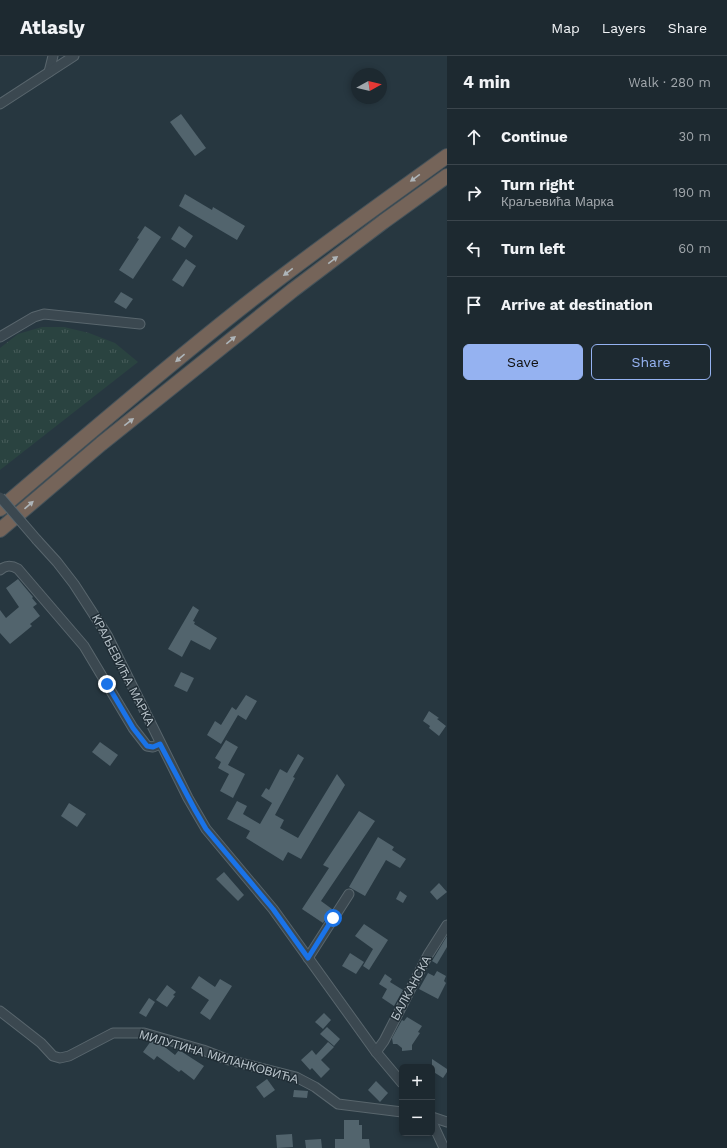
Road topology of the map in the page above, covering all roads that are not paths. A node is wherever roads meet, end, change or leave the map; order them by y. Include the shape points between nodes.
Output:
1 (53, 56) edge
2 (74, 56) edge
3 (49, 72) junction
4 (0, 104) edge
5 (447, 156) edge
6 (447, 176) edge
7 (140, 324) dead end
8 (0, 337) edge
9 (0, 497) edge
10 (0, 509) edge
11 (0, 530) edge
12 (0, 570) edge
13 (160, 744) junction
14 (349, 894) dead end
15 (447, 925) edge
16 (308, 958) junction
17 (0, 1011) edge
18 (376, 1052) junction
19 (399, 1079) edge
20 (399, 1112) edge
21 (435, 1117) edge
22 (447, 1122) edge
23 (435, 1128) edge
24 (444, 1148) edge

1 - 3 street
2 - 3 street
3 - 4 street
5 -> 10 highway via 232,315
11 -> 6 highway via 101,444 293,290
7 - 8 street via 44,314 34,316
9 - 13 street, КРАЉЕВИЋА МАРКА, bridge via 74,584 122,664
12 - 13 street via 12,565 18,569 84,646 133,728 147,746
13 - 16 street, КРАЉЕВИЋА МАРКА via 206,829 273,909
14 - 16 street
15 - 18 street, БАЛКАНСКА
16 - 18 street, КРАЉЕВИЋА МАРКА
17 - 20 street, МИЛУТИНА МИЛАНКОВИЋА via 54,1056 60,1058 69,1056 113,1033 144,1033 229,1060 296,1077 338,1104
18 - 19 street, КРАЉЕВИЋА МАРКА
21 - 22 street
23 - 24 street

